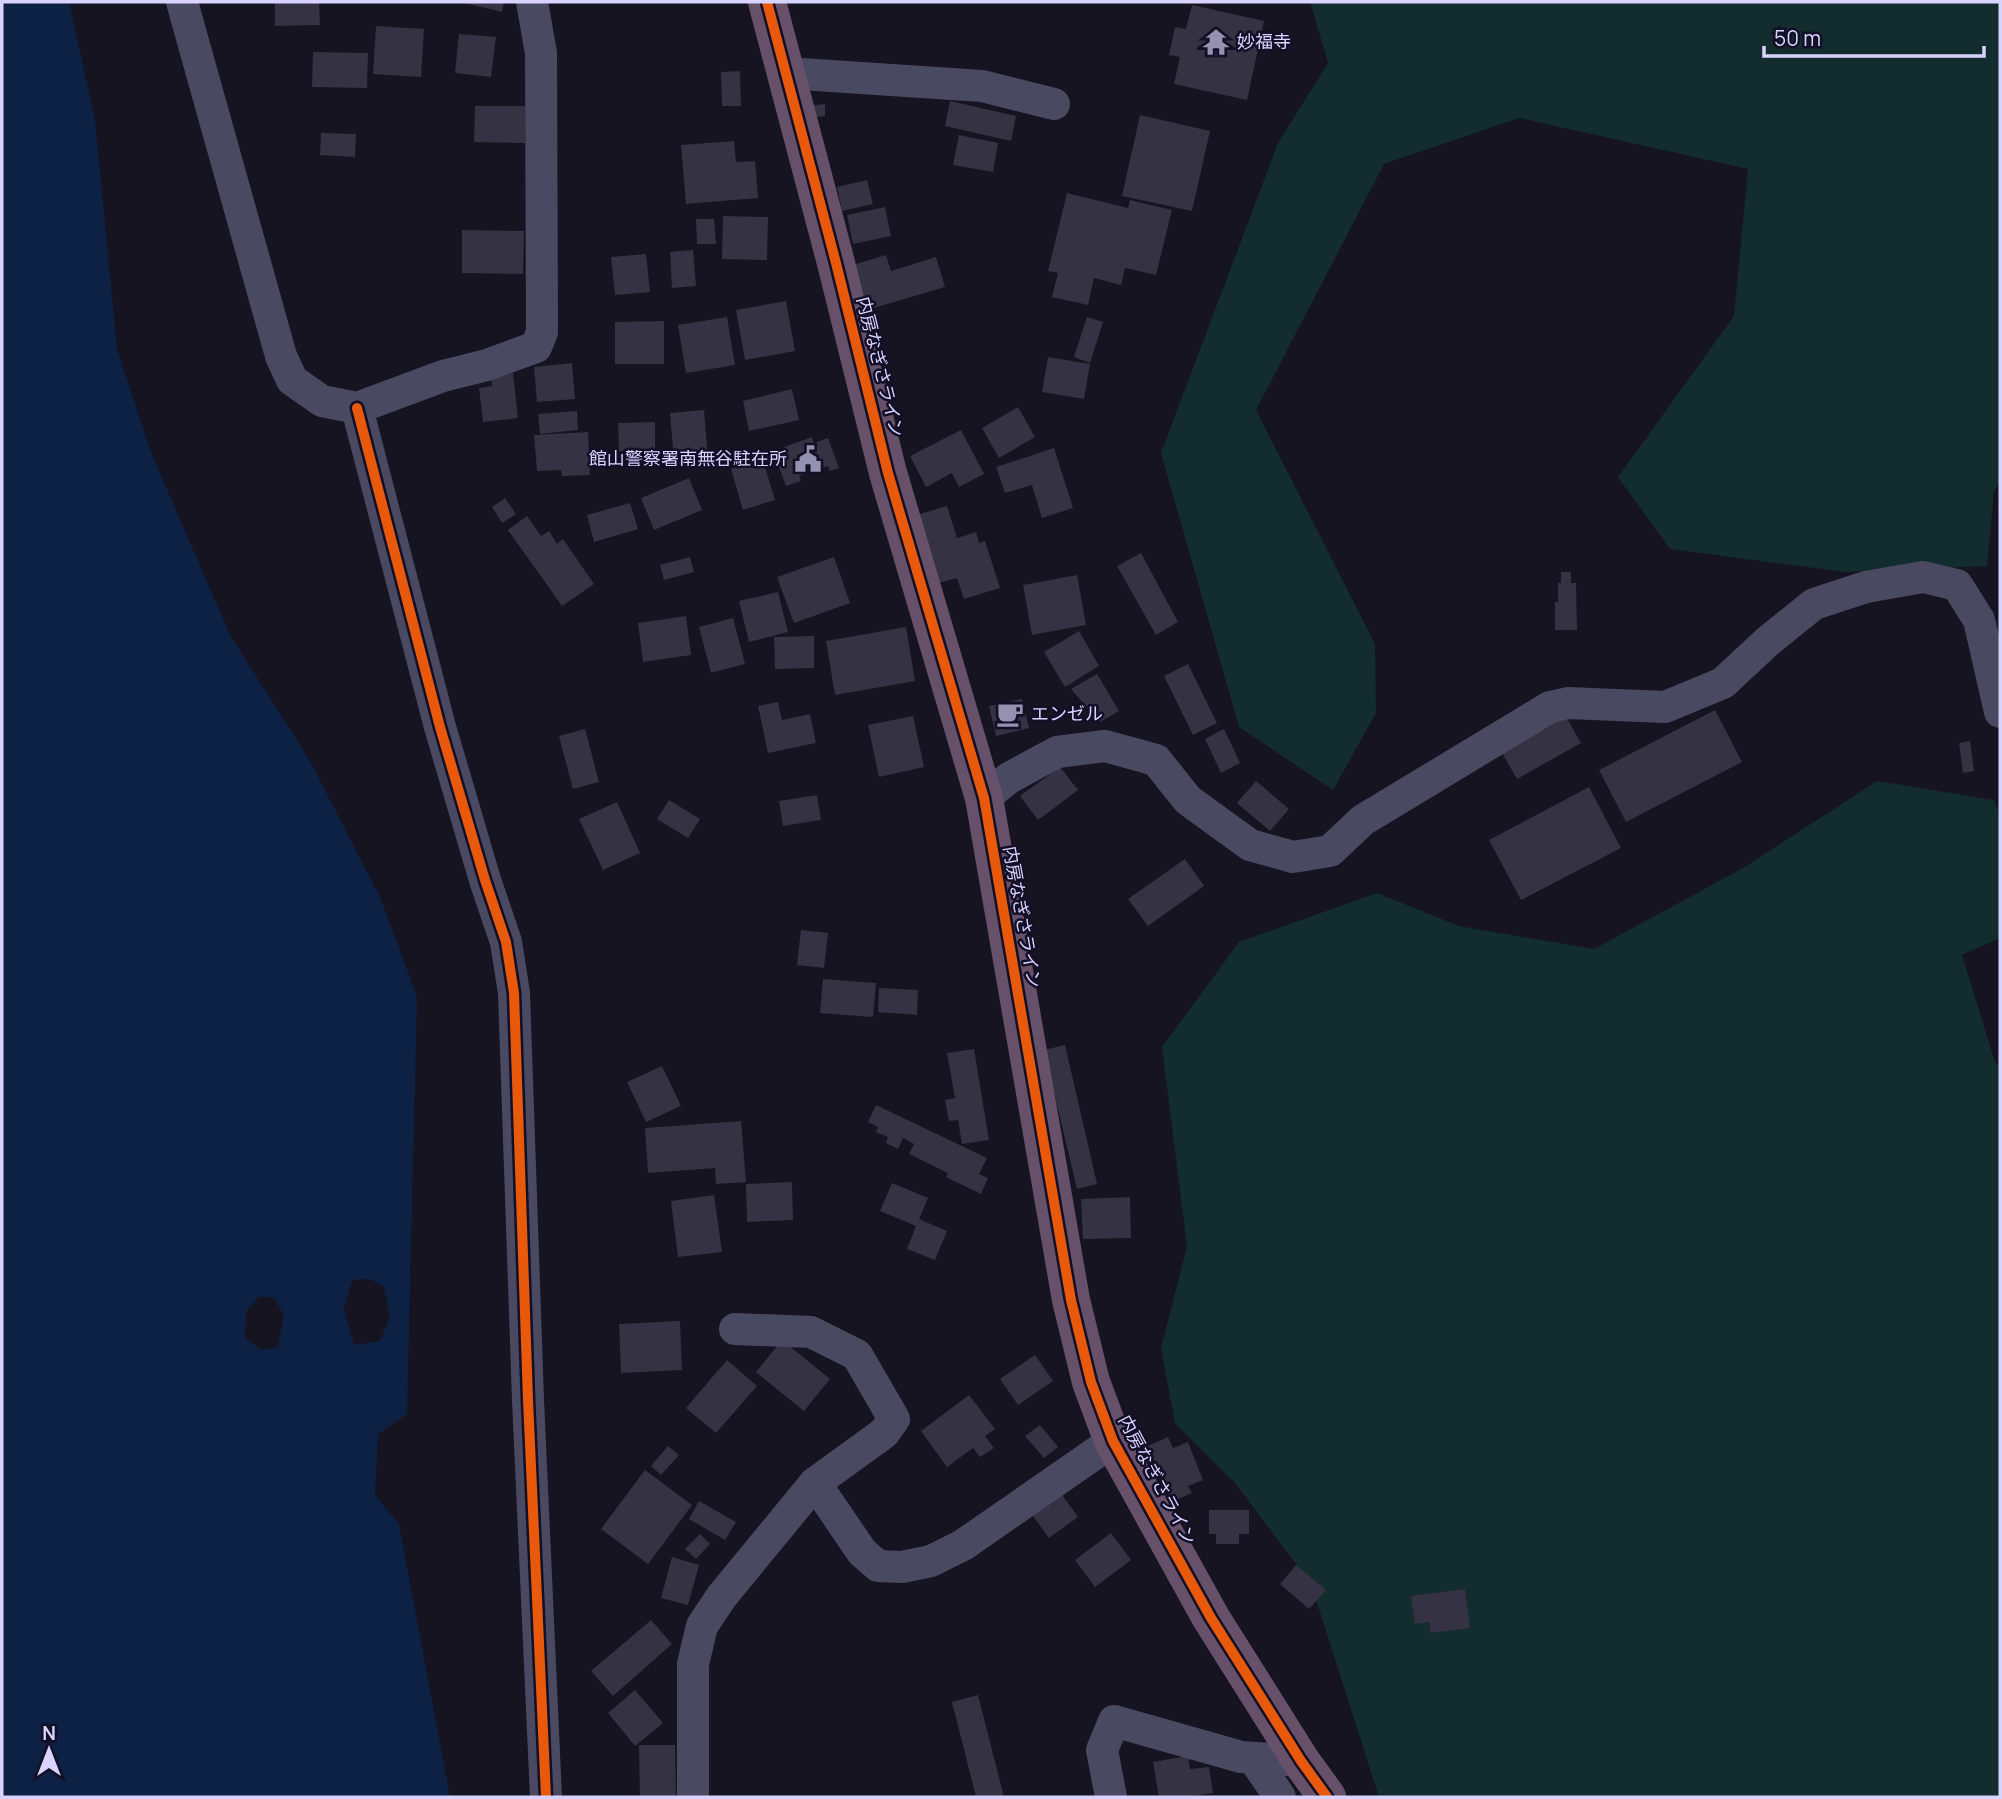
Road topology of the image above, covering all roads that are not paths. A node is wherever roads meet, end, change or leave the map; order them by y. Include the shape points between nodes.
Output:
1 (182, 2) edge
2 (532, 2) edge
3 (767, 2) edge
4 (786, 73) junction
5 (1054, 104) dead end
6 (357, 408) junction
7 (2000, 712) edge
8 (984, 798) junction
9 (734, 1329) dead end
10 (1113, 1441) junction
11 (815, 1483) junction
12 (1253, 1758) junction
13 (1301, 1761) junction
14 (546, 1797) edge
15 (692, 1797) edge
16 (1111, 1797) edge
17 (1280, 1797) edge
18 (1327, 1797) edge

1 - 6 street via 281,356 292,380 321,401
2 - 6 street via 541,52 542,332 536,347
3 - 4 highway, 内房なぎさライン
4 - 5 street via 982,86
4 - 8 highway, 内房なぎさライン via 888,473
6 - 14 street via 440,727 506,942 514,993
7 - 8 street via 1979,620 1957,584 1923,577 1866,587 1814,604 1723,682 1665,707 1568,702 1550,707 1363,820 1329,851 1293,857 1250,845 1188,800 1156,760 1105,746 1057,752 1009,778
8 - 10 highway, 内房なぎさライン via 1071,1300 1091,1382
9 - 11 street via 811,1332 857,1355 894,1419 884,1433
10 - 11 street via 964,1545 931,1561 902,1567 878,1566 862,1552
10 - 13 highway, 内房なぎさライン via 1211,1618
11 - 15 street via 702,1626 693,1664
12 - 13 street
12 - 16 street via 1114,1721 1102,1750
12 - 17 street
13 - 18 highway, 内房なぎさライン

